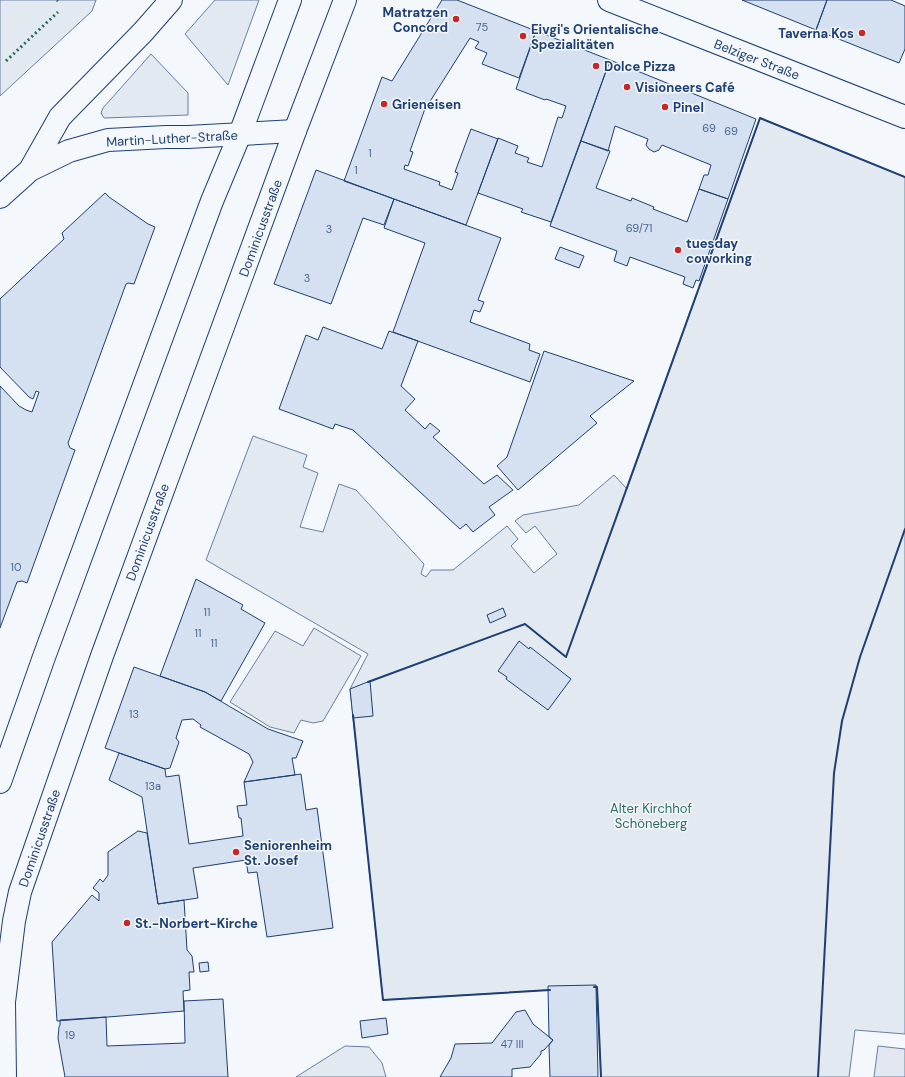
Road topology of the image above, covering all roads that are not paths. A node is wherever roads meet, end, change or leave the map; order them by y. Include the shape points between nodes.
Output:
1 (171, 0) edge
2 (290, 0) edge
3 (345, 0) edge
4 (609, 0) edge
5 (905, 117) edge
6 (295, 131) junction
7 (240, 134) junction
8 (30, 170) junction
9 (0, 197) edge
10 (0, 782) edge
11 (2, 1001) edge
12 (5, 1077) edge

1 - 8 main road, Martin-Luther-Straße via 60,117
2 - 7 main road
3 - 6 main road, Dominicusstraße
4 - 5 main road, Belziger Straße
6 - 7 main road, Martin-Luther-Straße
6 - 11 main road, Dominicusstraße via 102,656 20,892
7 - 8 main road, Martin-Luther-Straße via 108,140 69,151
7 - 10 main road via 209,208
8 - 9 main road, Martin-Luther-Straße
11 - 12 main road, Dominicusstraße

